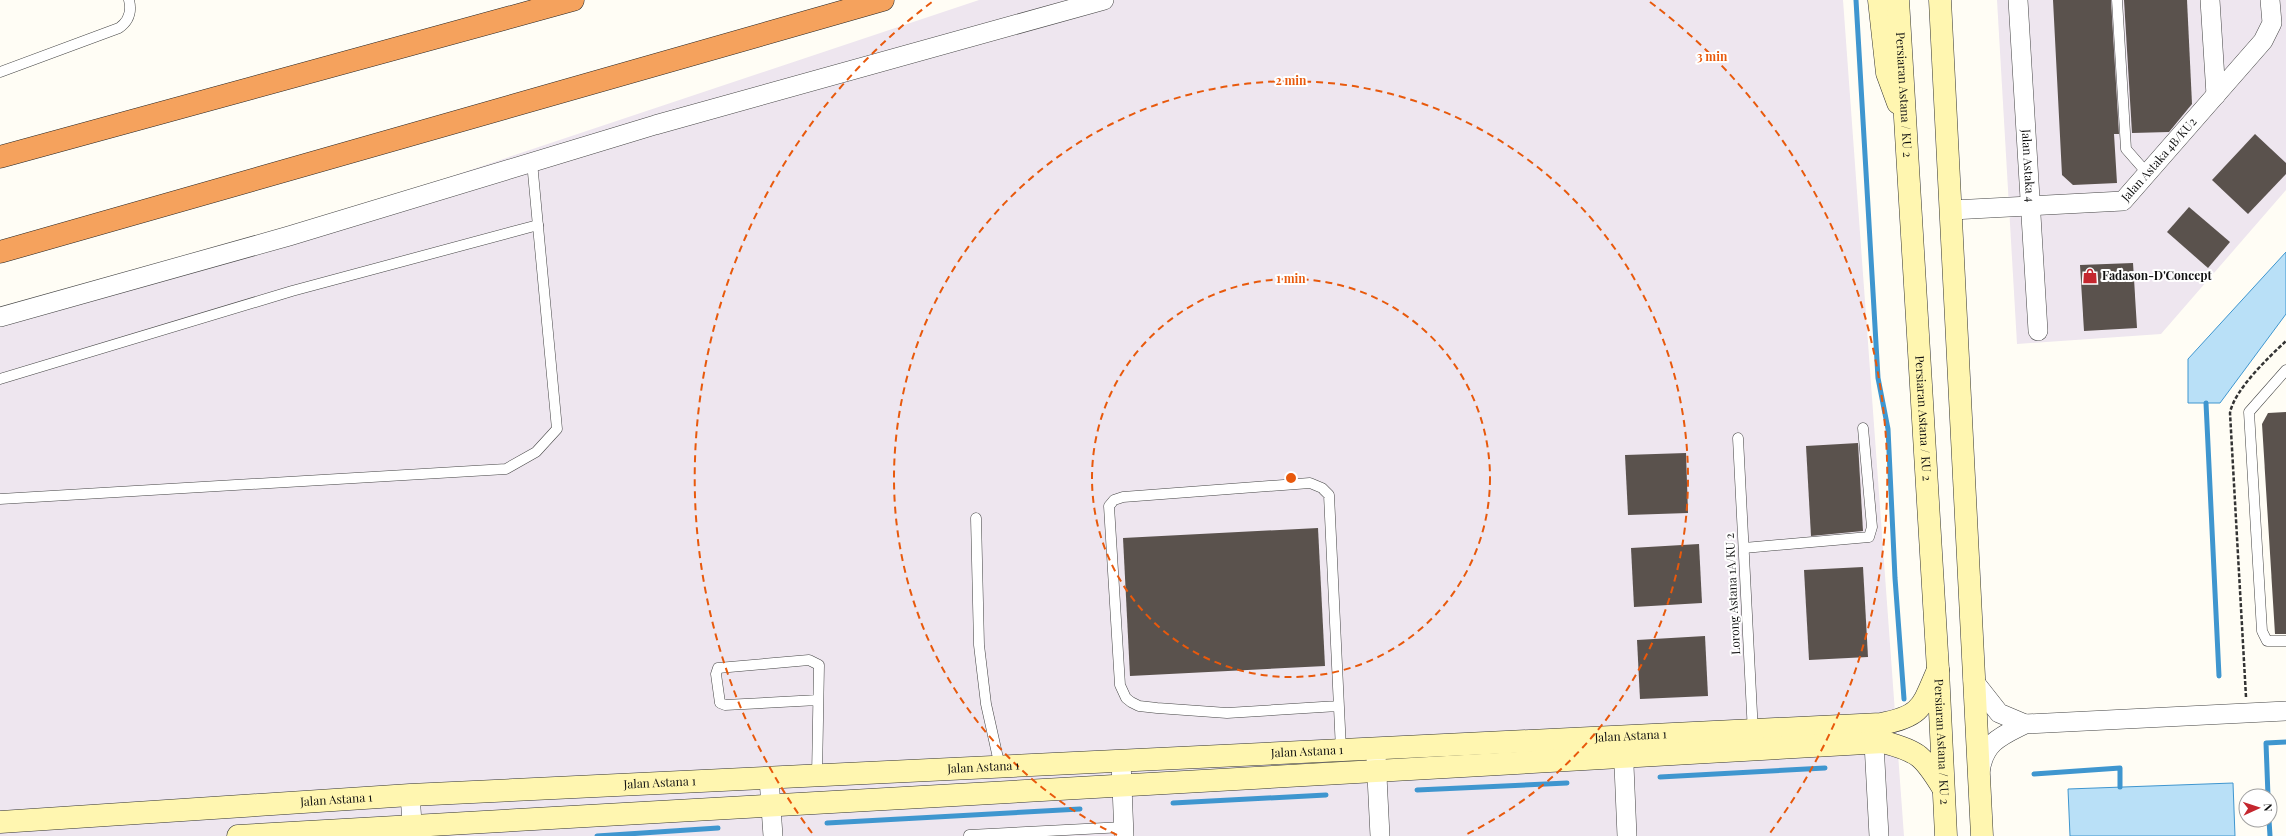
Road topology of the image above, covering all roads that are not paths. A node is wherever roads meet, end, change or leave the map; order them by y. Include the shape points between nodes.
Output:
1 (129, 0) edge
2 (573, 0) edge
3 (883, 0) edge
4 (1104, 0) edge
5 (1879, 0) edge
6 (1898, 0) edge
7 (1940, 0) edge
8 (2018, 0) edge
9 (2117, 0) edge
10 (2210, 0) edge
11 (2270, 0) edge
12 (0, 72) edge
13 (2216, 95) junction
14 (1906, 122) junction
15 (0, 157) edge
16 (532, 162) junction
17 (2148, 173) junction
18 (2030, 205) junction
19 (1952, 210) junction
20 (538, 225) junction
21 (0, 252) edge
22 (0, 317) edge
23 (2038, 331) dead end
24 (2286, 370) edge
25 (0, 379) edge
26 (1863, 428) dead end
27 (1738, 438) dead end
28 (0, 499) edge
29 (976, 518) dead end
30 (1744, 548) junction
31 (2286, 641) edge
32 (1938, 670) junction
33 (1973, 680) junction
34 (818, 700) junction
35 (1338, 706) junction
36 (2286, 711) edge
37 (2025, 724) junction
38 (1754, 740) junction
39 (1874, 743) junction
40 (1623, 747) junction
41 (1375, 749) junction
42 (1341, 750) junction
43 (1121, 761) junction
44 (1000, 767) junction
45 (1377, 771) junction
46 (818, 776) junction
47 (769, 778) junction
48 (1122, 785) junction
49 (1979, 785) junction
50 (1943, 788) junction
51 (410, 796) junction
52 (771, 805) junction
53 (0, 822) edge
54 (412, 831) edge
55 (1124, 831) edge
56 (969, 835) edge
57 (238, 836) edge
58 (773, 836) edge
59 (1380, 836) edge
60 (1628, 836) edge
61 (1879, 836) edge
62 (1946, 836) edge
63 (1982, 836) edge

1 - 12 lane via 131,8 127,22 119,28
2 - 15 highway
3 - 21 highway
4 - 16 street via 655,125
5 - 14 street via 1886,73
6 - 14 street, Persiaran Astana / KU 2
7 - 19 street
8 - 18 street, Jalan Astaka 4
9 - 17 lane via 2126,149
10 - 13 street
11 - 13 street, Jalan Astaka 4B/KU2 via 2270,31
13 - 17 street, Jalan Astaka 4B/KU2
14 - 32 street, Persiaran Astana / KU 2
16 - 20 lane
16 - 22 street via 296,233
17 - 18 street, Jalan Astaka 4B/KU2 via 2123,201
18 - 19 street, Jalan Astaka 4B/KU2
18 - 23 street, Jalan Astaka 4
19 - 33 street
20 - 25 lane via 292,291
20 - 28 lane via 557,429 536,452 506,469
24 - 31 lane via 2249,412 2262,631 2267,641
26 - 30 lane via 1872,527 1869,537
27 - 30 lane, Lorong Astana 1A/KU 2
29 - 44 lane via 979,645 986,704
30 - 38 lane, Lorong Astana 1A/KU 2
32 - 38 street, Jalan Astana 1 via 1922,706 1911,716 1899,721
32 - 50 street, Persiaran Astana / KU 2
33 - 37 street via 1999,713
33 - 49 street
34 - 34 lane via 819,665 809,660 718,668 716,674 720,703 726,705
34 - 46 lane
35 - 35 lane via 1227,713 1139,706 1126,698 1120,685 1109,506 1114,500 1123,497 1310,484 1322,488 1329,495
35 - 42 lane
36 - 37 street
37 - 49 street via 2004,734 1986,750 1981,764
38 - 39 street, Jalan Astana 1
38 - 40 street, Jalan Astana 1
39 - 50 street, Jalan Astana 1 via 1883,742 1916,753 1928,764
39 - 61 street
40 - 41 street, Jalan Astana 1
40 - 45 street, Jalan Astana 1
40 - 60 street
41 - 42 street, Jalan Astana 1
41 - 45 street
42 - 43 street, Jalan Astana 1
43 - 44 street, Jalan Astana 1
43 - 48 street
44 - 46 street, Jalan Astana 1
45 - 48 street, Jalan Astana 1
45 - 59 street
46 - 47 street, Jalan Astana 1
47 - 51 street, Jalan Astana 1
47 - 52 street
48 - 52 street, Jalan Astana 1
48 - 55 street
49 - 63 street
50 - 62 street, Persiaran Astana / KU 2
51 - 53 street, Jalan Astana 1
51 - 54 street
52 - 54 street, Jalan Astana 1
52 - 58 street
54 - 57 street, Jalan Astana 1
55 - 56 lane

